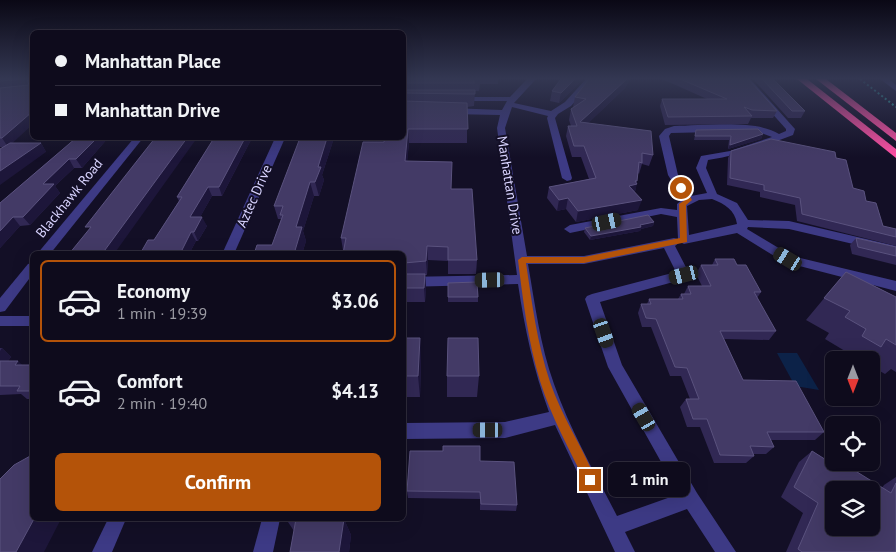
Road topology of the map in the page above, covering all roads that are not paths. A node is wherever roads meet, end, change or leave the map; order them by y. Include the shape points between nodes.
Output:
1 (508, 105) junction
2 (567, 105) edge
3 (768, 105) edge
4 (832, 105) edge
5 (852, 105) edge
6 (442, 110) edge
7 (552, 114) junction
8 (780, 138) junction
9 (896, 138) edge
10 (136, 140) edge
11 (279, 140) edge
12 (896, 155) edge
13 (568, 178) dead end
14 (713, 196) junction
15 (689, 200) junction
16 (682, 214) junction
17 (740, 226) junction
18 (570, 229) dead end
19 (684, 240) junction
20 (668, 244) junction
21 (896, 250) edge
22 (45, 251) edge
23 (229, 251) edge
24 (522, 260) junction
25 (30, 270) edge
26 (525, 280) junction
27 (406, 282) edge
28 (896, 286) edge
29 (0, 307) edge
30 (0, 321) edge
31 (30, 321) edge
32 (559, 417) junction
33 (406, 431) edge
34 (691, 499) junction
35 (116, 521) edge
36 (271, 521) edge
37 (613, 526) junction
38 (102, 552) edge
39 (263, 552) edge
40 (625, 552) edge
41 (726, 552) edge

1 - 6 street
1 - 7 street
1 - 24 street, Manhattan Drive via 501,128
2 - 7 street
3 - 8 street via 791,129
4 - 12 highway
5 - 9 highway
7 - 13 street
8 - 14 street via 732,154 704,158 701,168
8 - 15 street via 756,128 668,131 664,136 673,175
10 - 22 street, Blackhawk Road
11 - 23 street, Aztec Drive
14 - 15 street
14 - 17 street via 732,204 739,211
15 - 16 street via 682,204
16 - 18 street via 661,211
16 - 19 street
17 - 19 street
17 - 21 street via 789,225
17 - 28 street via 788,259
19 - 20 street
20 - 24 street via 584,260
20 - 34 street via 684,275 592,299 615,367
24 - 26 street, Manhattan Drive
25 - 29 street
26 - 27 street
26 - 32 street, Manhattan Drive via 533,337
30 - 31 street
32 - 33 street via 505,430
32 - 37 street, Manhattan Drive
34 - 37 street
34 - 41 street
35 - 38 street
36 - 39 street
37 - 40 street, Manhattan Drive

